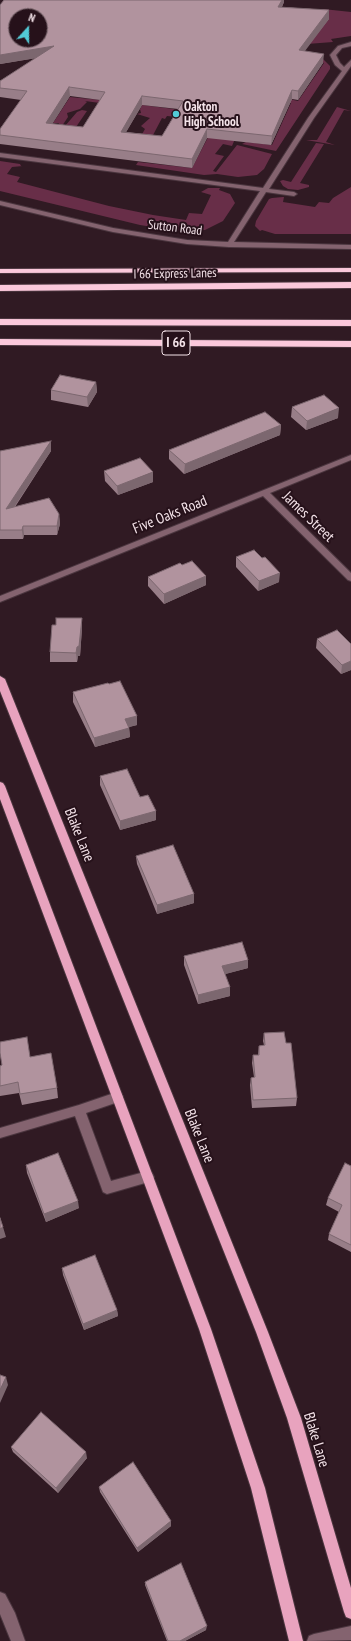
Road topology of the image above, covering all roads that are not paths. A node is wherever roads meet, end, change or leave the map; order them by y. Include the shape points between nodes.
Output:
1 (351, 44) edge
2 (351, 62) edge
3 (344, 70) junction
4 (0, 154) edge
5 (265, 189) junction
6 (294, 194) dead end
7 (0, 203) edge
8 (229, 245) junction
9 (351, 247) edge
10 (0, 270) edge
11 (351, 270) edge
12 (351, 285) edge
13 (0, 288) edge
14 (0, 322) edge
15 (351, 323) edge
16 (0, 342) edge
17 (351, 344) edge
18 (351, 457) edge
19 (264, 492) junction
20 (351, 578) edge
21 (0, 599) edge
22 (0, 679) edge
23 (0, 786) edge
24 (117, 1097) junction
25 (79, 1110) junction
26 (0, 1133) edge
27 (148, 1178) junction
28 (0, 1599) edge
29 (351, 1612) edge
30 (351, 1633) edge
31 (18, 1641) edge
32 (296, 1641) edge
33 (314, 1641) edge

1 - 3 street via 340,47 333,55 337,64
2 - 3 street
3 - 5 street
4 - 5 street
5 - 6 street
5 - 8 street
7 - 8 street, Sutton Road via 139,236
8 - 9 street, Sutton Road
10 - 11 highway
12 - 13 highway, I 66 Express Lanes
14 - 15 highway
16 - 17 highway, I 66
18 - 19 street, Five Oaks Road
19 - 20 street, James Street
19 - 21 street, Five Oaks Road
22 - 29 main road, Blake Lane via 262,1332 294,1418
23 - 24 main road
24 - 25 street
24 - 27 main road
25 - 26 street
25 - 27 street via 107,1188
27 - 32 main road via 238,1423 258,1488
28 - 31 street
30 - 33 street

